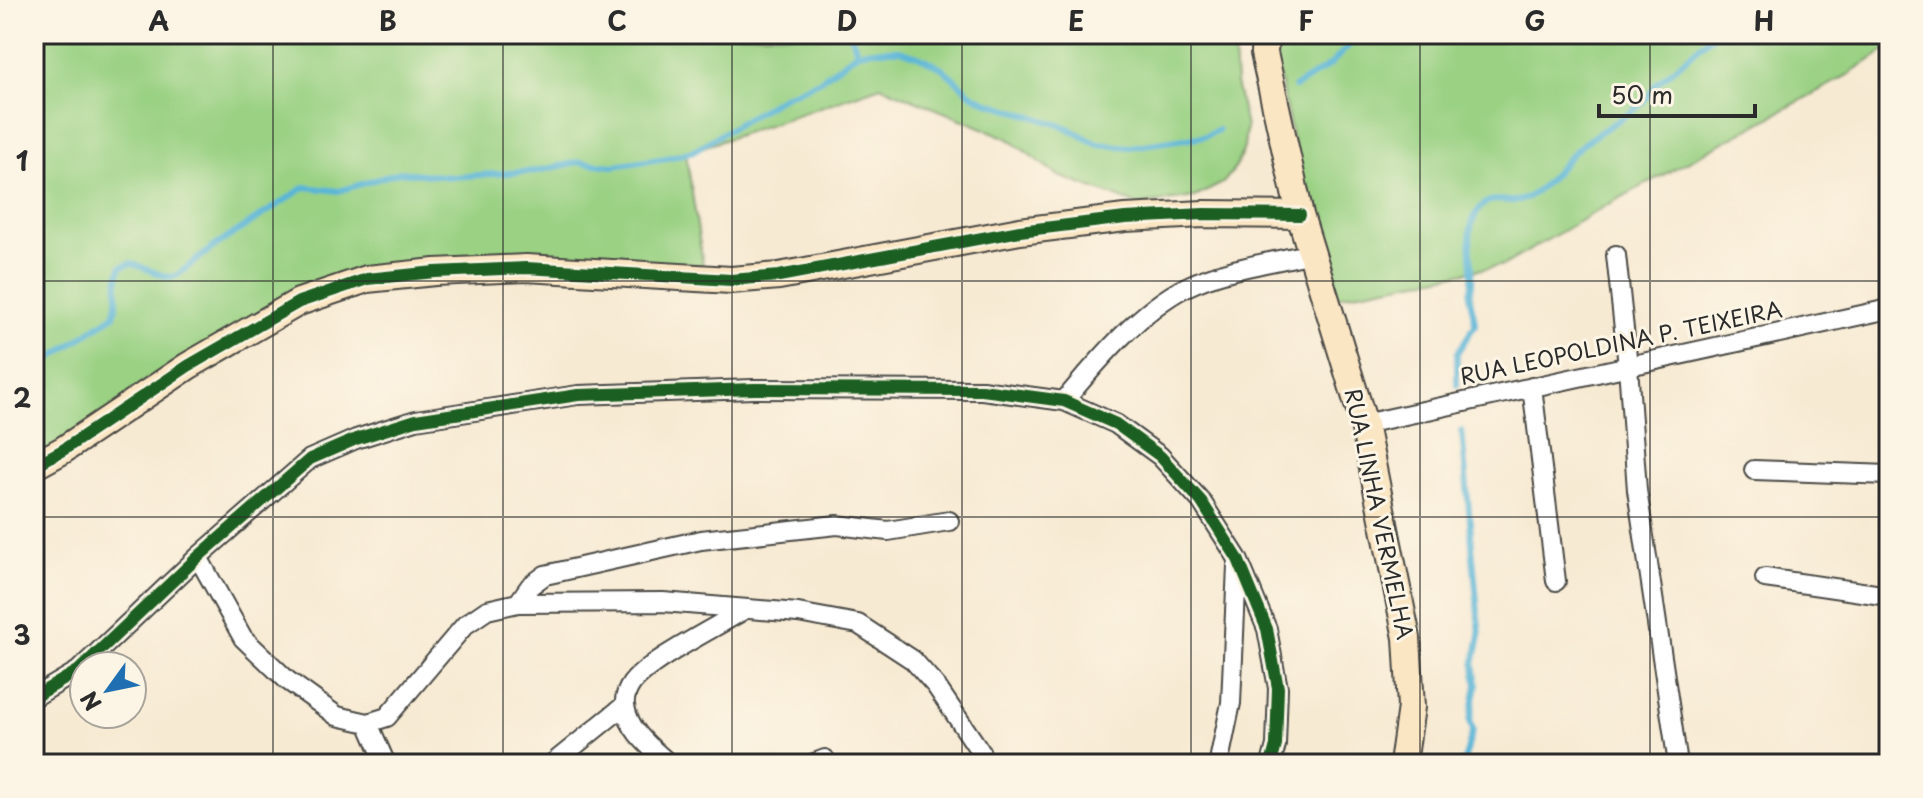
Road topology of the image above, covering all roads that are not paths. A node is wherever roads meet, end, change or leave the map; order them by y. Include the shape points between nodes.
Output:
1 (1265, 34) edge
2 (1300, 215) junction
3 (1312, 253) junction
4 (1616, 255) dead end
5 (1889, 309) edge
6 (1628, 366) junction
7 (1532, 387) junction
8 (1064, 401) junction
9 (1364, 424) junction
10 (34, 466) edge
11 (1754, 470) dead end
12 (1889, 475) edge
13 (949, 521) dead end
14 (198, 557) junction
15 (1238, 559) junction
16 (1765, 578) dead end
17 (1556, 581) dead end
18 (1889, 596) edge
19 (518, 603) junction
20 (745, 609) junction
21 (34, 697) edge
22 (625, 705) junction
23 (368, 723) junction
24 (1220, 756) dead end
25 (386, 764) edge
26 (552, 764) edge
27 (669, 764) edge
28 (984, 764) edge
29 (1271, 764) edge
30 (1403, 764) edge
31 (1678, 764) edge

1 - 2 street, RUA LINHA VERMELHA via 1264,53
2 - 3 street, RUA LINHA VERMELHA
2 - 10 street via 1125,218 731,280 526,268 367,279 299,302
3 - 8 street via 1217,275 1185,288 1119,340
3 - 9 street, RUA LINHA VERMELHA
4 - 6 street
5 - 6 street, RUA LEOPOLDINA P. TEIXEIRA
6 - 7 street, RUA LEOPOLDINA P. TEIXEIRA
6 - 31 street via 1637,490
7 - 9 street, RUA LEOPOLDINA P. TEIXEIRA
7 - 17 street
8 - 14 street via 982,390 754,389 578,395 416,420 310,459
8 - 15 street via 1116,424 1160,456 1201,501
9 - 30 street, RUA LINHA VERMELHA via 1407,638 1411,707
11 - 12 street
13 - 19 street via 888,531 837,525 701,540 545,575
14 - 21 street via 78,671
14 - 23 street via 243,638 287,680 337,716
15 - 24 street via 1231,703
15 - 29 street via 1267,629 1278,688
16 - 18 street
19 - 20 street via 663,602
19 - 23 street via 487,610 465,625 387,717
20 - 22 street via 633,681
20 - 28 street via 858,624 921,668
22 - 26 street
22 - 27 street via 637,734
23 - 25 street

